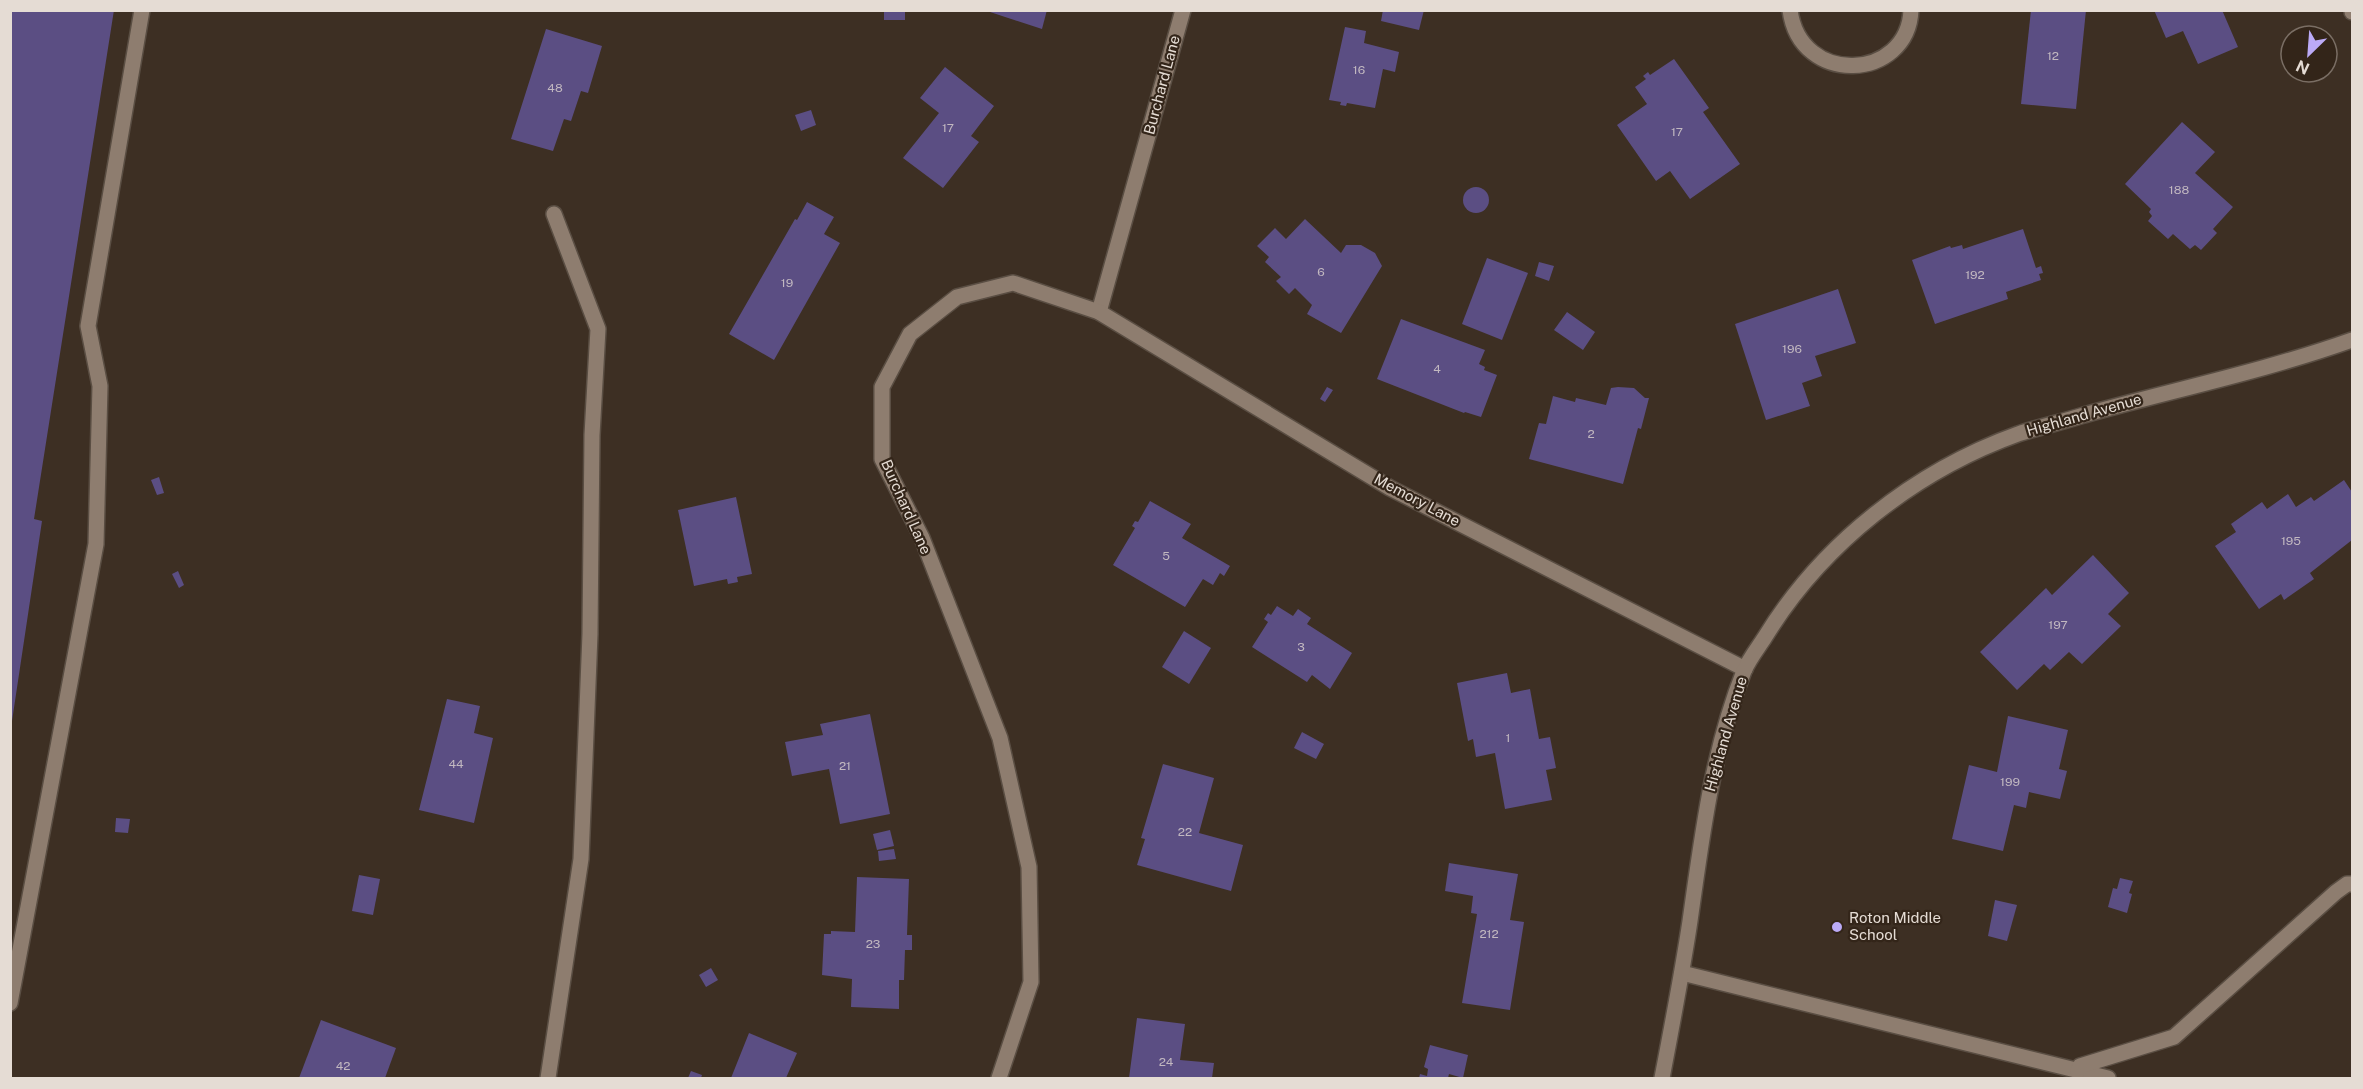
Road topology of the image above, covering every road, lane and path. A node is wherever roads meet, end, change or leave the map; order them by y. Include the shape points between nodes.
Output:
1 (142, 10) edge
2 (1183, 10) edge
3 (1790, 10) edge
4 (1911, 10) edge
5 (554, 214) dead end
6 (1099, 312) junction
7 (2352, 340) edge
8 (1745, 669) junction
9 (2352, 884) edge
10 (1682, 973) junction
11 (10, 1004) edge
12 (2078, 1071) junction
13 (548, 1078) edge
14 (999, 1078) edge
15 (1662, 1078) edge
16 (2108, 1078) edge

1 - 11 street via 88,326 100,386 96,543
2 - 6 street, Burchard Lane
3 - 4 street via 1801,41 1815,56 1834,65 1853,66 1873,63 1890,52 1903,37
5 - 13 street via 598,329 581,859
6 - 8 street, Memory Lane via 1390,488
6 - 14 street, Burchard Lane via 1013,283 957,297 910,334 882,387 882,459 922,538 1000,738 1029,867 1031,982
7 - 8 street, Highland Avenue via 2018,435 1953,463 1904,492 1862,524 1782,609
8 - 10 street, Highland Avenue via 1709,793
9 - 12 street via 2336,892 2174,1037 2080,1066
10 - 12 street
10 - 15 street, Highland Avenue
12 - 16 street

